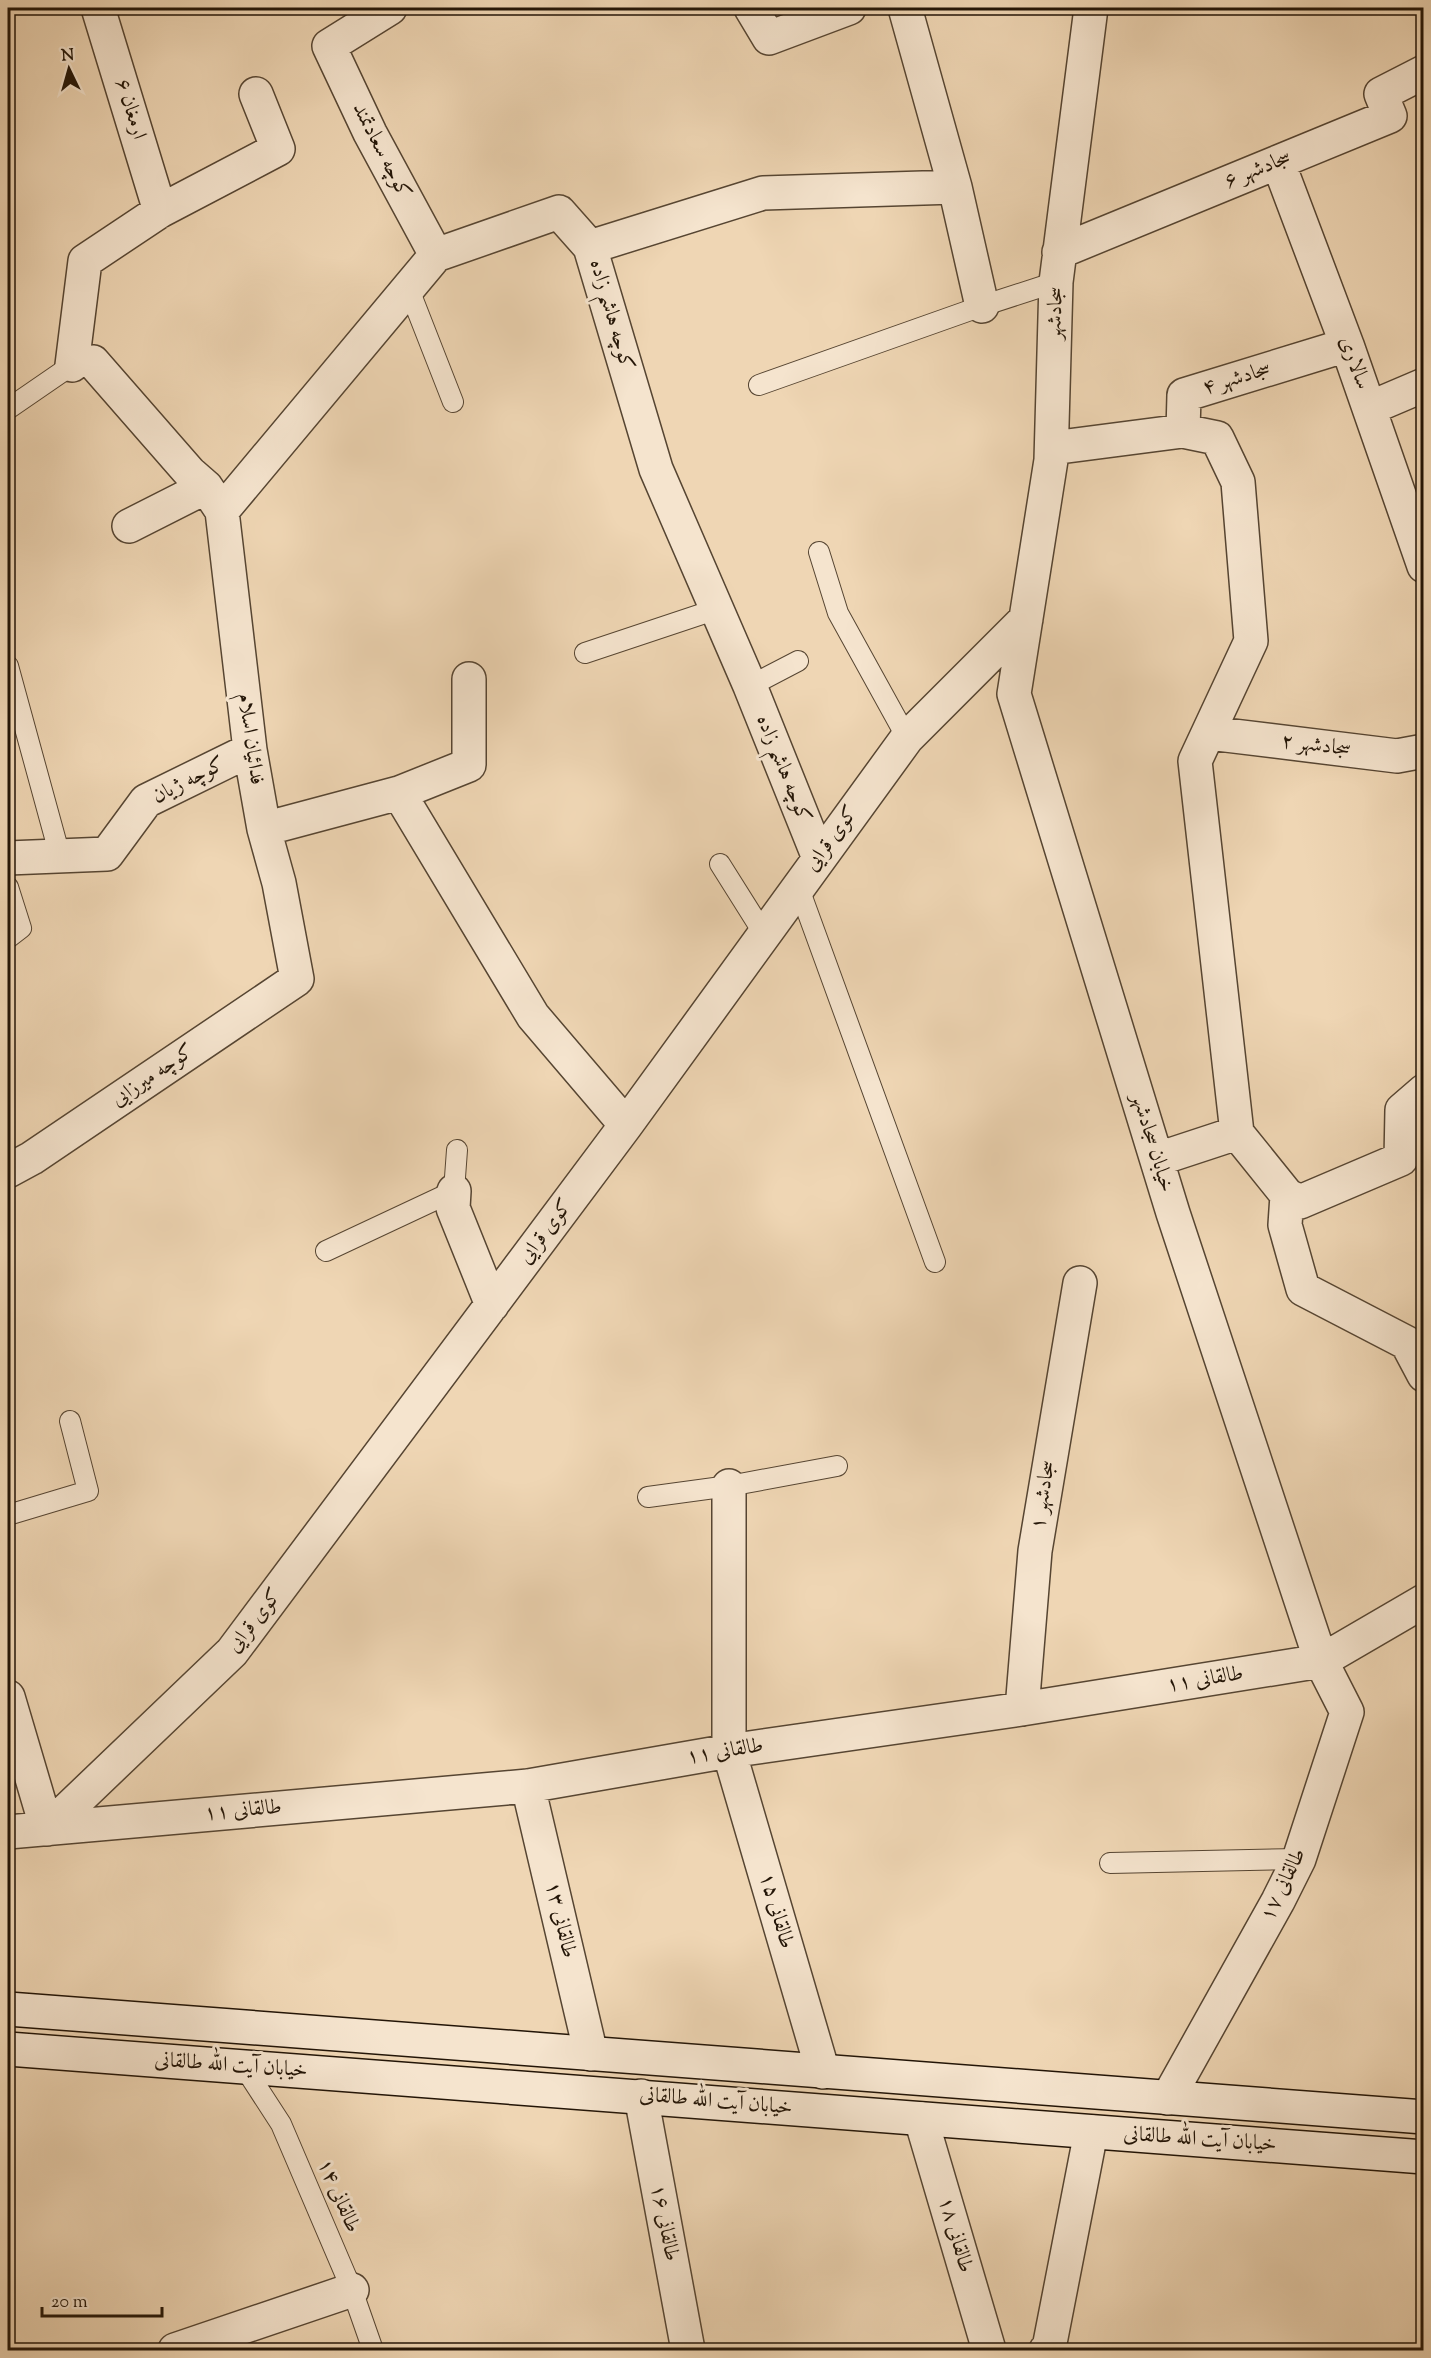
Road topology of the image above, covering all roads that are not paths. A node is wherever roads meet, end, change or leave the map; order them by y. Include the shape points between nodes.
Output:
1 (98, 8) edge
2 (390, 8) edge
3 (751, 8) edge
4 (849, 8) edge
5 (904, 8) edge
6 (1091, 8) edge
7 (1424, 72) edge
8 (256, 94) dead end
9 (1278, 162) junction
10 (955, 187) junction
11 (160, 211) junction
12 (591, 247) junction
13 (436, 255) junction
14 (1058, 267) junction
15 (408, 287) junction
16 (982, 306) junction
17 (1347, 345) junction
18 (82, 363) junction
19 (759, 385) dead end
20 (1424, 385) edge
21 (453, 402) dead end
22 (1370, 408) junction
23 (8, 409) edge
24 (1183, 431) junction
25 (1052, 448) junction
26 (214, 499) junction
27 (129, 526) dead end
28 (819, 552) dead end
29 (1424, 566) edge
30 (717, 609) junction
31 (1026, 619) junction
32 (585, 653) dead end
33 (798, 661) dead end
34 (8, 666) edge
35 (469, 679) dead end
36 (750, 686) junction
37 (1209, 733) junction
38 (907, 738) junction
39 (250, 750) junction
40 (1424, 751) edge
41 (399, 793) junction
42 (264, 829) junction
43 (60, 856) junction
44 (8, 858) edge
45 (819, 858) junction
46 (720, 864) dead end
47 (798, 886) junction
48 (8, 887) edge
49 (764, 934) junction
50 (8, 938) edge
51 (297, 979) joint
52 (1424, 1090) edge
53 (626, 1125) junction
54 (1237, 1133) junction
55 (457, 1150) dead end
56 (1158, 1159) junction
57 (8, 1171) edge
58 (454, 1191) junction
59 (1287, 1196) junction
60 (326, 1251) dead end
61 (935, 1262) dead end
62 (1080, 1283) dead end
63 (492, 1305) junction
64 (1424, 1375) edge
65 (70, 1421) dead end
66 (837, 1466) dead end
67 (729, 1486) junction
68 (648, 1497) dead end
69 (8, 1515) edge
70 (1424, 1601) edge
71 (1321, 1661) junction
72 (8, 1696) edge
73 (1022, 1709) junction
74 (729, 1751) junction
75 (528, 1786) junction
76 (47, 1829) junction
77 (8, 1832) edge
78 (1299, 1858) junction
79 (1110, 1863) dead end
80 (8, 2009) edge
81 (8, 2049) edge
82 (591, 2054) junction
83 (244, 2067) junction
84 (823, 2072) junction
85 (641, 2096) junction
86 (1168, 2098) junction
87 (1424, 2117) edge
88 (921, 2119) junction
89 (1091, 2132) junction
90 (1424, 2157) edge
91 (352, 2290) junction
92 (175, 2350) edge
93 (373, 2350) edge
94 (688, 2350) edge
95 (989, 2350) edge
96 (1046, 2350) edge

1 - 11 street, ارمغان ۶
2 - 13 street, کوچه سعادتمند via 329,46 370,133
3 - 4 street via 769,38
5 - 10 street
6 - 14 street, سجادشهر
7 - 9 street, سجادشهر ۶ via 1380,94 1390,116
8 - 11 street via 278,149
9 - 14 street, سجادشهر ۶
9 - 17 street, سالاری
10 - 12 street via 763,193
10 - 16 street
11 - 18 street via 85,261
12 - 13 street, کوچه هاشم زاده via 560,212
12 - 30 street, کوچه هاشم زاده via 656,469
13 - 15 street, کوچه هاشم زاده
14 - 16 lane
14 - 25 street, سجادشهر
15 - 21 lane
15 - 26 street, کوچه هاشم زاده
16 - 19 lane
17 - 22 street, سالاری
17 - 24 street, سجادشهر ۴ via 1184,395
18 - 23 lane
18 - 26 street
20 - 22 street
22 - 29 street, سالاری
24 - 25 street
24 - 37 street via 1217,438 1238,482 1251,641
25 - 31 street, سجادشهر
26 - 27 street
26 - 39 street, فدائیان اسلام
28 - 38 lane via 838,613
30 - 32 lane
30 - 36 street, کوچه هاشم زاده
31 - 38 street, کوی قرایی
31 - 56 street, خیابان سجادشهر via 1014,694
33 - 36 lane
34 - 43 lane
35 - 41 street via 469,765
36 - 45 street, کوچه هاشم زاده
37 - 40 street, سجادشهر ۲ via 1397,756
37 - 54 street via 1195,761
38 - 45 street, کوی قرایی
39 - 42 street, فدائیان اسلام
39 - 43 street, کوچه ژیان via 146,801 107,854
41 - 42 street
41 - 53 street via 533,1016
42 - 51 street, فدائیان اسلام via 279,883
43 - 44 street, کوچه ژیان
45 - 47 street, کوی قرایی
46 - 49 lane
47 - 49 street, کوی قرایی
47 - 61 lane
48 - 50 lane via 21,928
49 - 53 street, کوی قرایی
51 - 57 street, کوچه میرزایی
52 - 59 street via 1402,1110 1401,1159 1300,1202
53 - 63 street, کوی قرایی
54 - 56 street
54 - 59 street
55 - 58 lane
56 - 71 street, خیابان سجادشهر
58 - 60 lane
58 - 63 street via 453,1208
59 - 64 street via 1285,1225 1303,1289 1407,1342
62 - 73 street, سجادشهر ۱ via 1035,1551
63 - 76 street, کوی قرایی via 232,1652
65 - 69 lane via 88,1491
66 - 67 lane
67 - 68 lane
67 - 74 street, طالقانی ۱۵
70 - 71 street, طالقانی ۱۱
71 - 73 street, طالقانی ۱۱
71 - 78 street, طالقانی ۱۷ via 1347,1712
72 - 76 street
73 - 74 street, طالقانی ۱۱
74 - 75 street, طالقانی ۱۱
74 - 84 street, طالقانی ۱۵
75 - 76 street, طالقانی ۱۱
75 - 82 street, طالقانی ۱۳
76 - 77 street, طالقانی ۱۱
78 - 79 lane
78 - 86 street, طالقانی ۱۷
80 - 82 street, خیابان آیت الله طالقانی
81 - 83 street, خیابان آیت الله طالقانی
82 - 84 street, خیابان آیت الله طالقانی
83 - 85 street, خیابان آیت الله طالقانی
83 - 91 lane, طالقانی ۱۴ via 281,2124
84 - 86 street, خیابان آیت الله طالقانی
85 - 88 street, خیابان آیت الله طالقانی
85 - 94 street, طالقانی ۱۶
86 - 87 street, خیابان آیت الله طالقانی
88 - 89 street, خیابان آیت الله طالقانی
88 - 95 street, طالقانی ۱۸
89 - 90 street, خیابان آیت الله طالقانی
89 - 96 street
91 - 92 street
91 - 93 lane, طالقانی ۱۴

